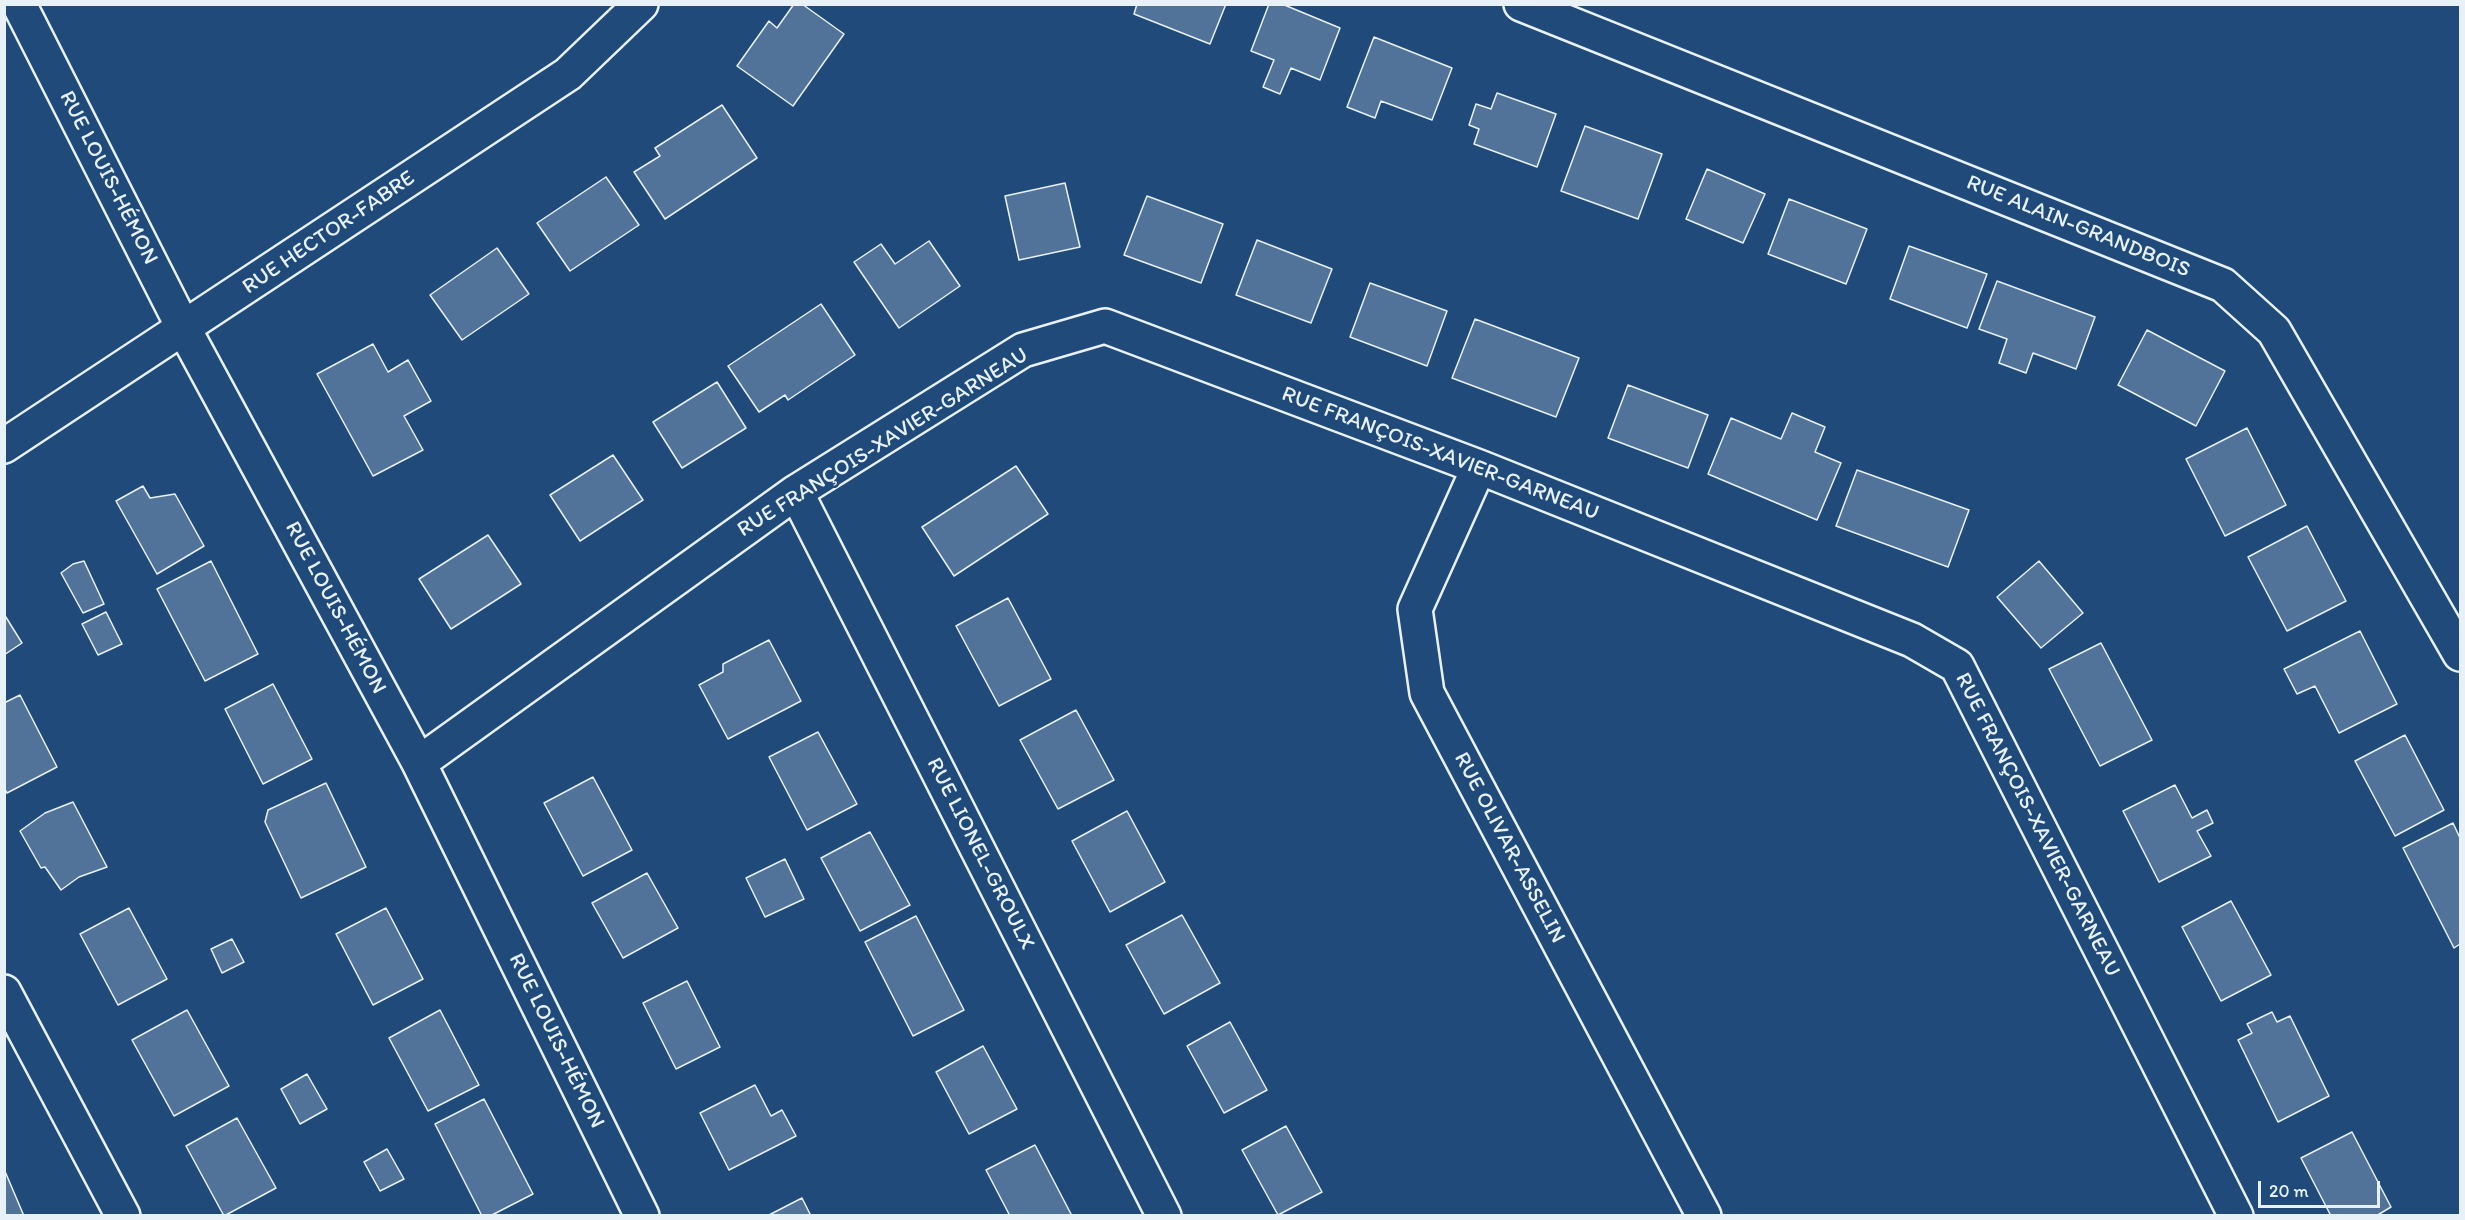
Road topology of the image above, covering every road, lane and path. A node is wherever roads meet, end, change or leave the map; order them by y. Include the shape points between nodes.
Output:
1 (19, 4) edge
2 (641, 4) edge
3 (1521, 4) edge
4 (184, 329) junction
5 (4, 446) edge
6 (1479, 467) junction
7 (796, 492) junction
8 (2460, 654) edge
9 (419, 763) junction
10 (4, 992) edge
11 (123, 1215) edge
12 (642, 1215) edge
13 (1164, 1215) edge
14 (1704, 1215) edge
15 (2236, 1215) edge

1 - 4 street, RUE LOUIS-HÉMON
2 - 4 street, RUE HECTOR-FABRE via 568,74
3 - 8 street, RUE ALAIN-GRANDBOIS via 2223,285 2274,331
4 - 5 street, RUE HECTOR-FABRE
4 - 9 street, RUE LOUIS-HÉMON
6 - 7 street, RUE FRANÇOIS-XAVIER-GARNEAU via 1105,326 1023,350
6 - 14 street, RUE OLIVAR-ASSELIN via 1415,609 1427,693
6 - 15 street, RUE FRANÇOIS-XAVIER-GARNEAU via 1912,640 1957,666
7 - 9 street, RUE FRANÇOIS-XAVIER-GARNEAU
7 - 13 street, RUE LIONEL-GROULX
9 - 12 street, RUE LOUIS-HÉMON
10 - 11 street

